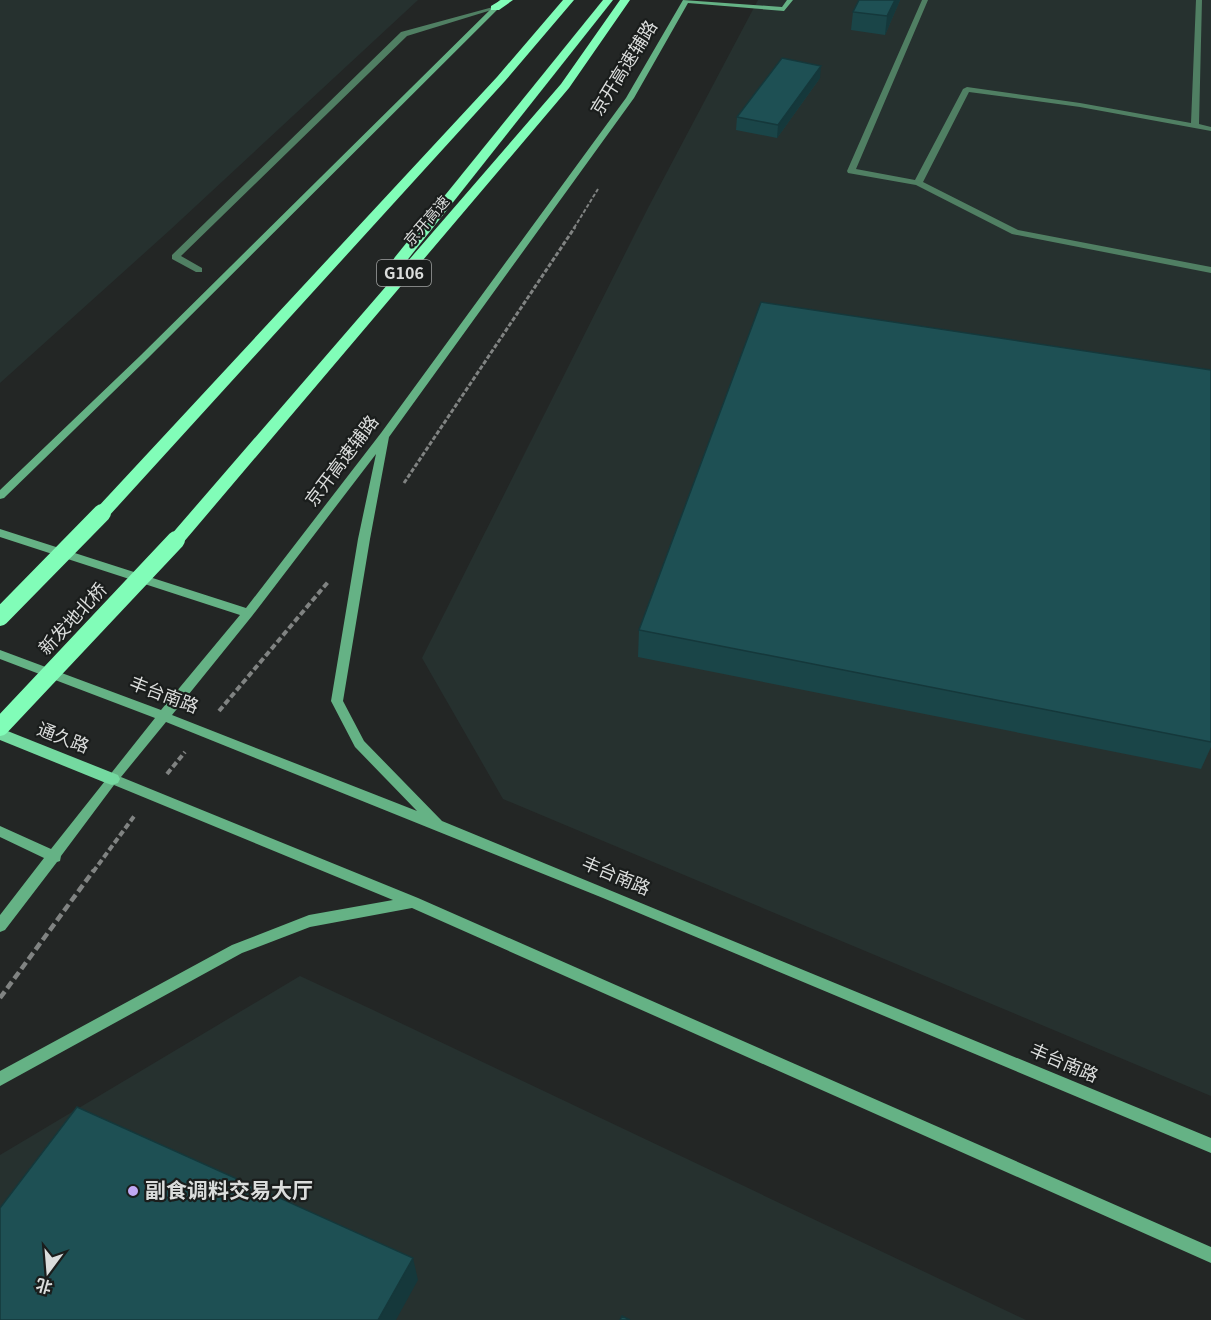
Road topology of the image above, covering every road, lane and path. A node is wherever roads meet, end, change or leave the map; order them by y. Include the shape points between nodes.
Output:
1 (567, 0) edge
2 (608, 0) edge
3 (625, 0) edge
4 (686, 0) edge
5 (790, 0) edge
6 (925, 0) edge
7 (1199, 0) edge
8 (502, 2) edge
9 (1195, 126) junction
10 (1211, 129) edge
11 (918, 183) junction
12 (199, 270) dead end
13 (1211, 270) edge
14 (385, 435) junction
15 (0, 496) edge
16 (0, 533) edge
17 (176, 540) junction
18 (248, 613) junction
19 (0, 617) edge
20 (0, 654) edge
21 (164, 716) junction
22 (0, 728) edge
23 (0, 734) edge
24 (112, 779) junction
25 (440, 826) junction
26 (0, 831) edge
27 (55, 857) junction
28 (413, 902) junction
29 (0, 926) edge
30 (0, 1079) edge
31 (1211, 1146) edge
32 (1211, 1255) edge

1 - 19 highway, bridge via 501,80 102,513
2 - 17 highway
3 - 17 highway, 京开高速 / G106 via 565,86
4 - 5 main road via 784,9
4 - 14 main road, 京开高速辅路 via 630,98
6 - 11 lane via 852,171
7 - 9 lane
8 - 12 lane via 404,34 175,257
8 - 15 main road
9 - 10 lane
9 - 11 lane via 967,89
11 - 13 lane via 1015,231
14 - 18 main road, 京开高速辅路
14 - 25 main road via 337,701 358,744
16 - 18 main road
17 - 22 highway, 新发地北桥 / G106, bridge
18 - 21 main road, 京开高速辅路
20 - 21 main road, 丰台南路
21 - 24 main road, 京开高速辅路
21 - 25 main road, 丰台南路
23 - 24 main road, 通久路
24 - 27 main road, 京开高速辅路
24 - 28 main road
25 - 31 main road, 丰台南路
26 - 27 main road
27 - 29 main road, 京开高速辅路
28 - 30 main road via 309,921 237,949
28 - 32 main road

